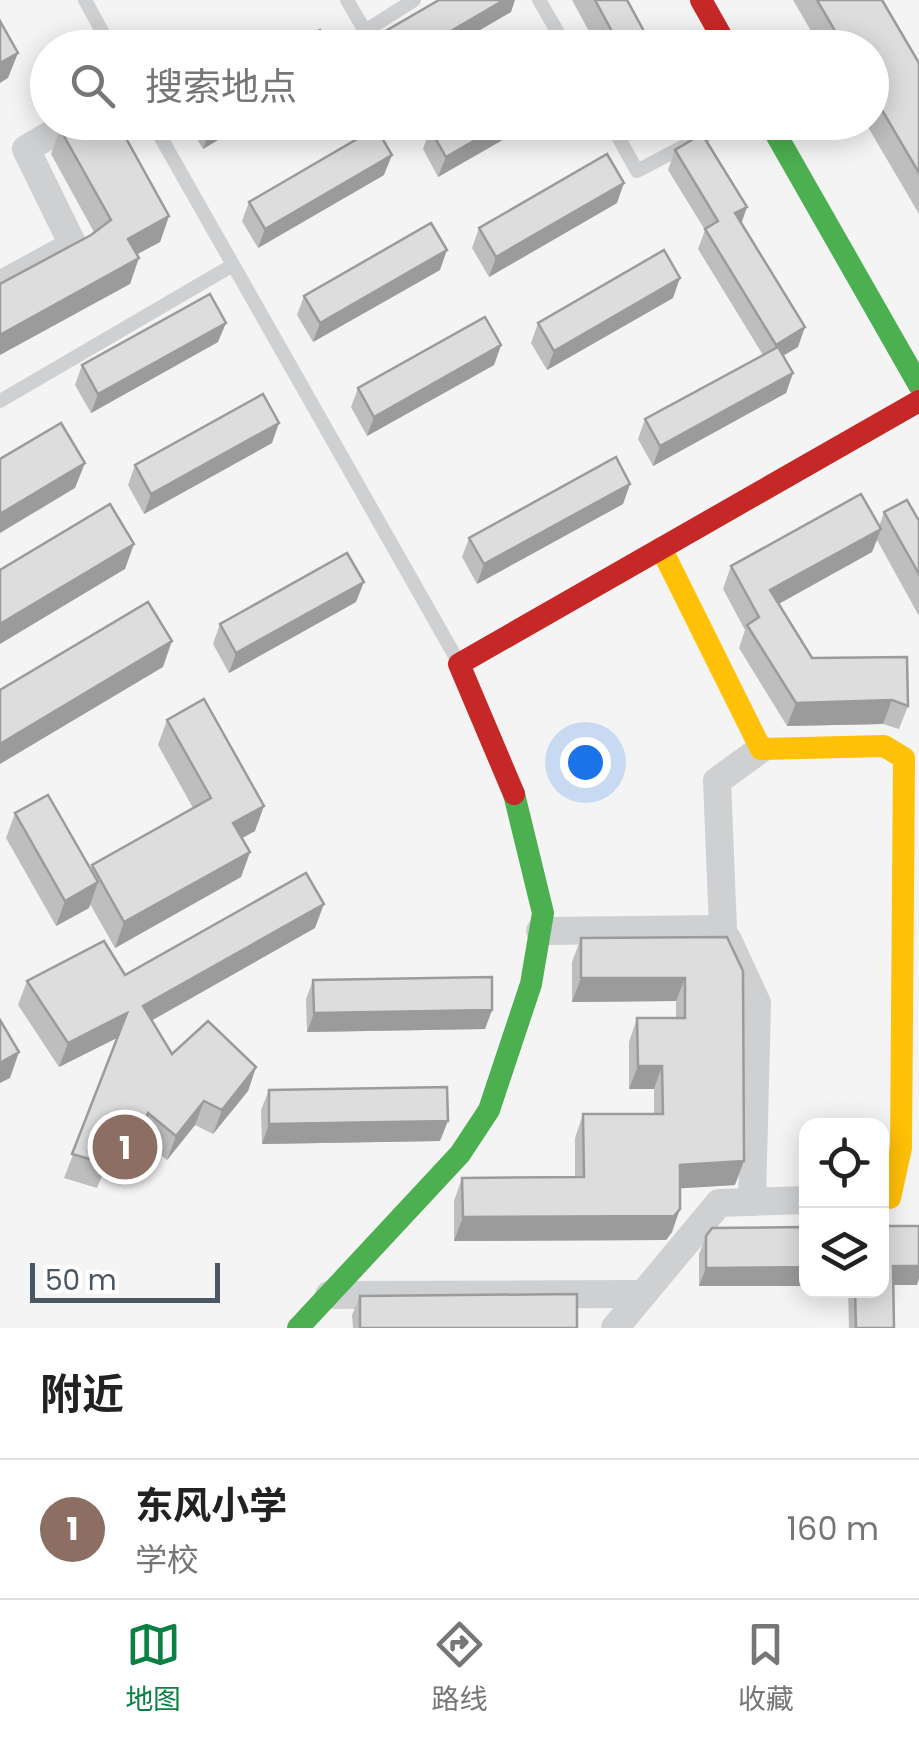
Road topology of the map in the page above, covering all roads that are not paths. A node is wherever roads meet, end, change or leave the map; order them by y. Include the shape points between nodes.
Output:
1 (85, 0) edge
2 (348, 0) edge
3 (414, 0) edge
4 (539, 0) edge
5 (701, 0) edge
6 (101, 30) edge
7 (363, 30) edge
8 (366, 30) edge
9 (556, 30) edge
10 (718, 30) edge
11 (41, 140) edge
12 (162, 140) edge
13 (620, 140) edge
14 (695, 140) edge
15 (779, 140) edge
16 (233, 265) junction
17 (0, 285) edge
18 (919, 385) edge
19 (0, 401) edge
20 (919, 402) edge
21 (661, 548) junction
22 (459, 664) junction
23 (760, 749) junction
24 (723, 930) junction
25 (540, 931) junction
26 (889, 1198) edge
27 (799, 1200) edge
28 (752, 1202) junction
29 (643, 1294) junction
30 (329, 1295) junction
31 (298, 1328) edge
32 (615, 1328) edge

1 - 6 lane
2 - 7 lane
3 - 8 lane
4 - 9 lane
5 - 10 street
11 - 17 street via 26,149 73,244
12 - 16 lane
13 - 14 lane via 637,170
15 - 18 street
16 - 19 lane
16 - 22 lane
20 - 21 street
21 - 22 street
21 - 23 street
22 - 25 street via 520,809 543,912
23 - 24 street via 717,782
23 - 26 street via 884,746 904,758 901,1148
24 - 25 street
24 - 28 street via 757,1003
25 - 30 street via 520,1022 489,1110 460,1154
27 - 28 street
28 - 29 street via 719,1203
29 - 30 street
29 - 32 street
30 - 31 street

